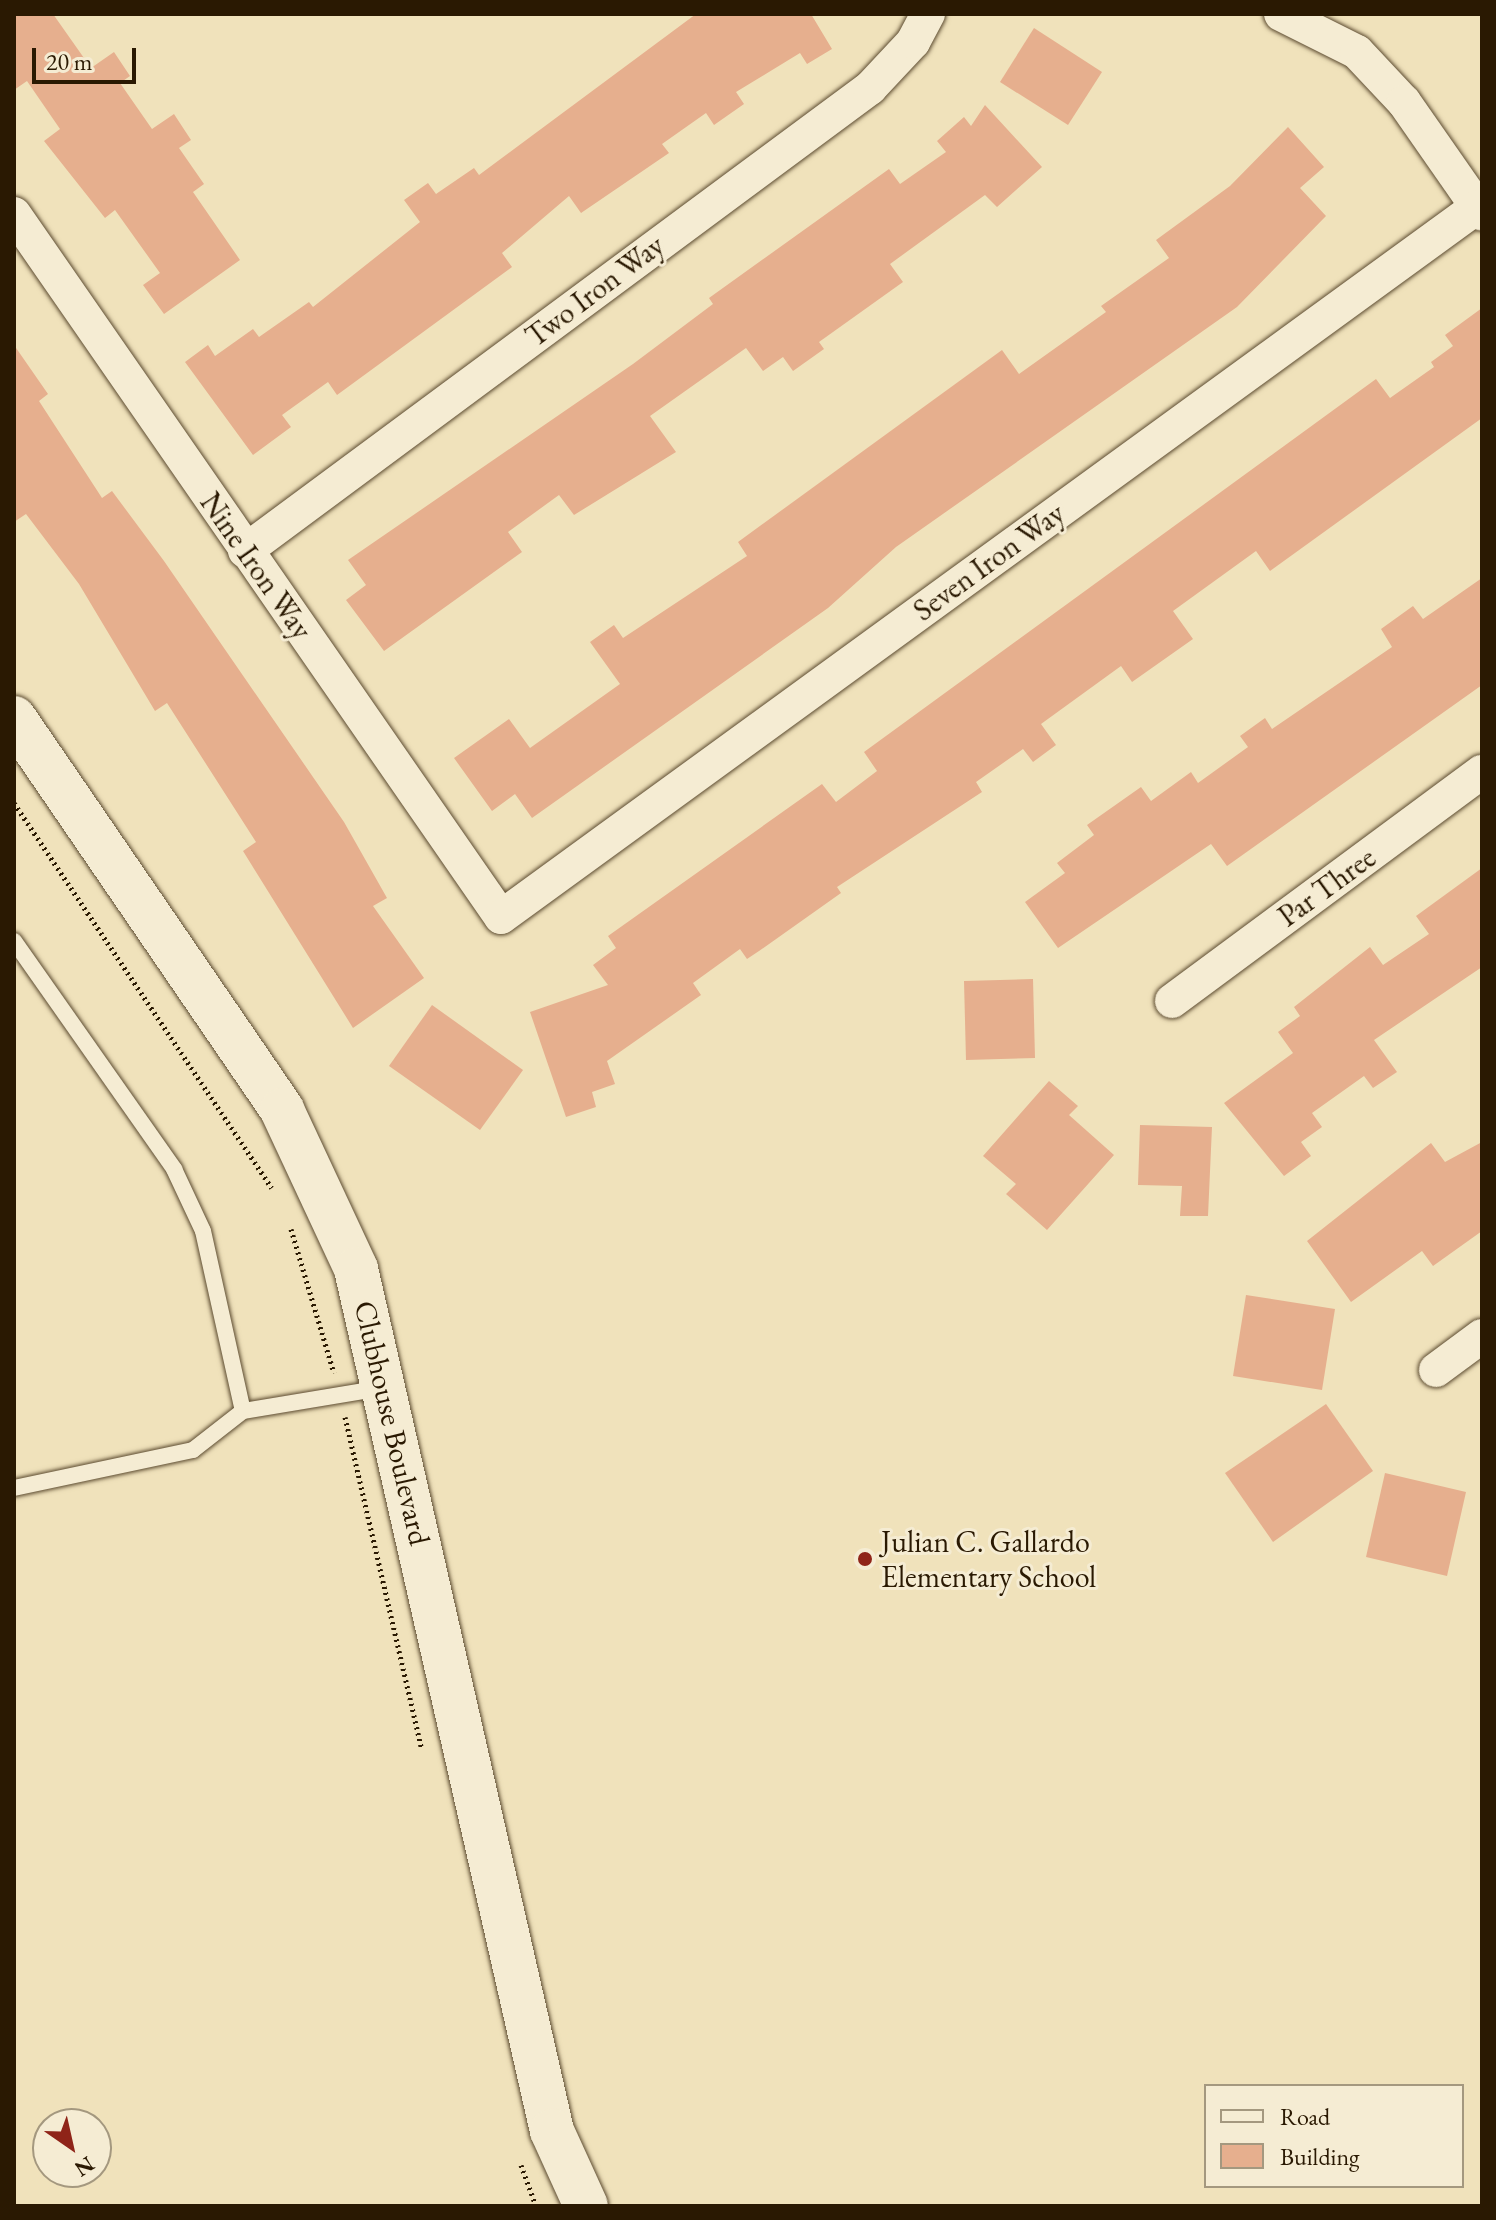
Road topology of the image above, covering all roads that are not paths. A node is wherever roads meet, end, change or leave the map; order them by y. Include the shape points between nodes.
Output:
1 (928, 14) edge
2 (1281, 14) edge
3 (1479, 210) edge
4 (14, 214) edge
5 (245, 551) junction
6 (14, 718) edge
7 (1482, 772) edge
8 (501, 917) joint
9 (14, 941) edge
10 (1172, 1001) dead end
11 (1482, 1336) edge
12 (1436, 1370) dead end
13 (384, 1388) junction
14 (243, 1411) junction
15 (14, 1488) edge
16 (586, 2206) edge

1 - 5 street, Two Iron Way via 913,42 870,88
2 - 3 street via 1357,52 1404,102
3 - 8 street, Seven Iron Way
4 - 5 street, Nine Iron Way
5 - 8 street, Nine Iron Way
6 - 13 street, Clubhouse Boulevard via 282,1110 356,1269
7 - 10 street, Par Three
9 - 14 lane via 174,1169 203,1231
11 - 12 street
13 - 14 lane
13 - 16 street, Clubhouse Boulevard via 552,2131
14 - 15 lane via 193,1450

